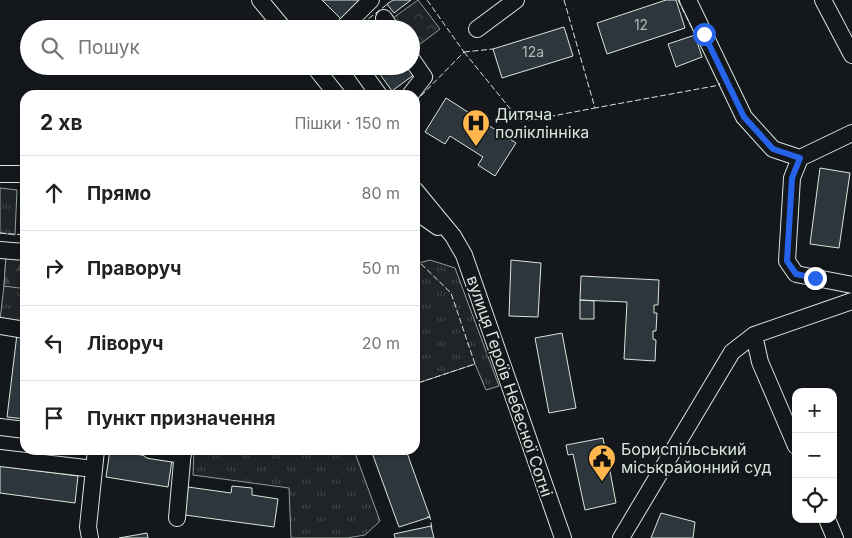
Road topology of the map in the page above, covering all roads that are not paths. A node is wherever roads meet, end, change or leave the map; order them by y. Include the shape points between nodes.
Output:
1 (260, 0) edge
2 (371, 0) edge
3 (516, 0) edge
4 (688, 0) edge
5 (823, 0) edge
6 (277, 20) edge
7 (351, 20) edge
8 (477, 29) dead end
9 (852, 55) edge
10 (420, 71) edge
11 (321, 75) edge
12 (365, 75) edge
13 (334, 90) edge
14 (375, 90) edge
15 (414, 90) edge
16 (852, 132) edge
17 (800, 158) junction
18 (0, 174) edge
19 (20, 174) edge
20 (420, 196) edge
21 (420, 214) edge
22 (453, 236) junction
23 (0, 250) edge
24 (20, 252) edge
25 (852, 285) edge
26 (852, 301) edge
27 (0, 326) edge
28 (20, 329) edge
29 (754, 335) junction
30 (0, 426) edge
31 (20, 429) edge
32 (792, 437) edge
33 (95, 455) edge
34 (183, 455) edge
35 (0, 458) edge
36 (94, 469) junction
37 (177, 518) dead end
38 (829, 523) edge
39 (617, 537) edge
40 (90, 538) edge
41 (563, 538) edge
42 (835, 538) edge

1 - 6 street
2 - 7 street
3 - 8 street
4 - 17 street via 744,117 773,149
5 - 9 street
10 - 15 street via 424,77
11 - 13 street
12 - 14 street
16 - 17 street
17 - 25 street via 792,178 787,261 796,274
18 - 19 street
20 - 22 street, вулиця Героїв Небесної Сотні
21 - 22 street
22 - 41 street, вулиця Героїв Небесної Сотні via 464,255
23 - 24 street
26 - 29 street
27 - 28 street
29 - 32 street via 760,362
29 - 39 street via 732,352
30 - 31 street
33 - 36 street
34 - 37 street
35 - 36 street
36 - 40 street via 88,527
38 - 42 street

